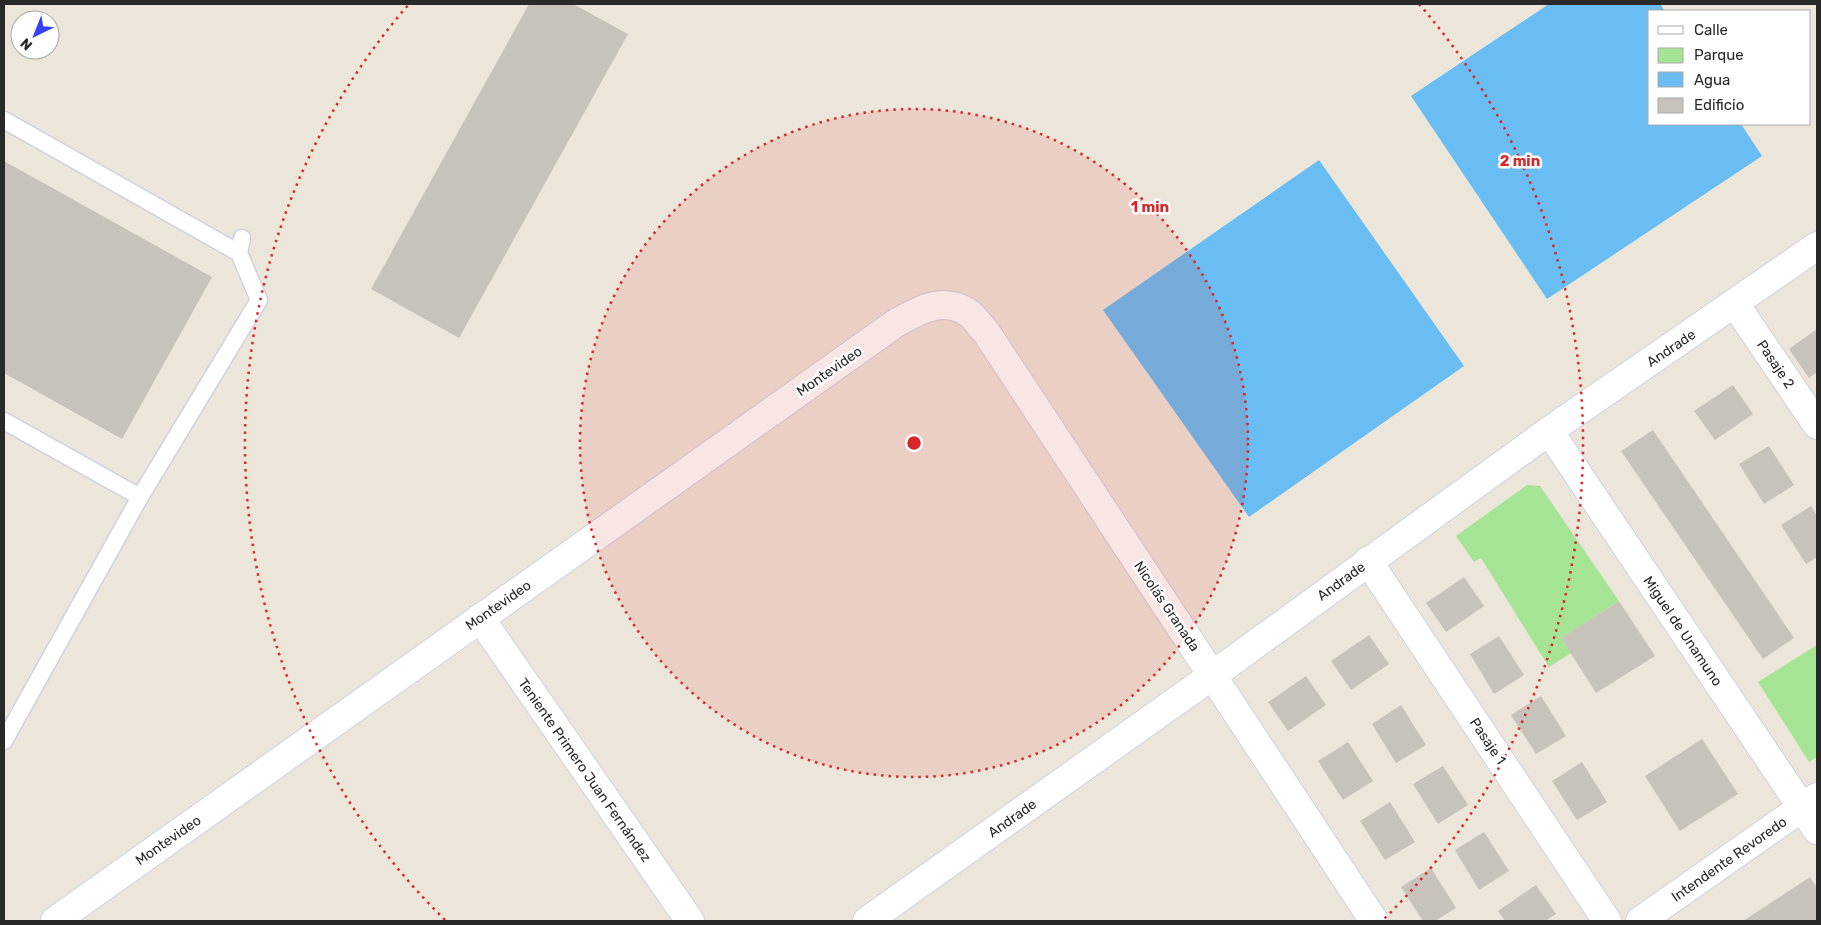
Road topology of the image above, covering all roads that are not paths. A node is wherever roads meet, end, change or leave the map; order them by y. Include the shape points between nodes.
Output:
1 (4, 120) edge
2 (1817, 246) edge
3 (948, 304) joint
4 (1735, 304) junction
5 (4, 421) edge
6 (1817, 425) edge
7 (1549, 431) junction
8 (140, 497) junction
9 (1368, 561) junction
10 (480, 618) junction
11 (1213, 675) junction
12 (4, 740) edge
13 (1810, 802) edge
14 (1817, 830) edge
15 (55, 921) edge
16 (690, 921) edge
17 (867, 921) edge
18 (1374, 921) edge
19 (1607, 921) edge
20 (1640, 921) edge

1 - 8 lane via 240,245 259,300
2 - 4 street, Andrade
3 - 10 street, Montevideo via 923,308 896,323
3 - 11 street, Nicolás Granada via 970,314 986,332
4 - 6 street, Pasaje 2
4 - 7 street, Andrade
5 - 8 lane
7 - 9 street, Andrade
7 - 13 street, Miguel de Unamuno
8 - 12 lane
9 - 11 street, Andrade
9 - 19 street, Pasaje 1
10 - 15 street, Montevideo
10 - 16 street, Teniente Primero Juan Fernández
11 - 17 street, Andrade
11 - 18 street, Nicolás Granada
13 - 14 street, Miguel de Unamuno
13 - 20 street, Intendente Revoredo

